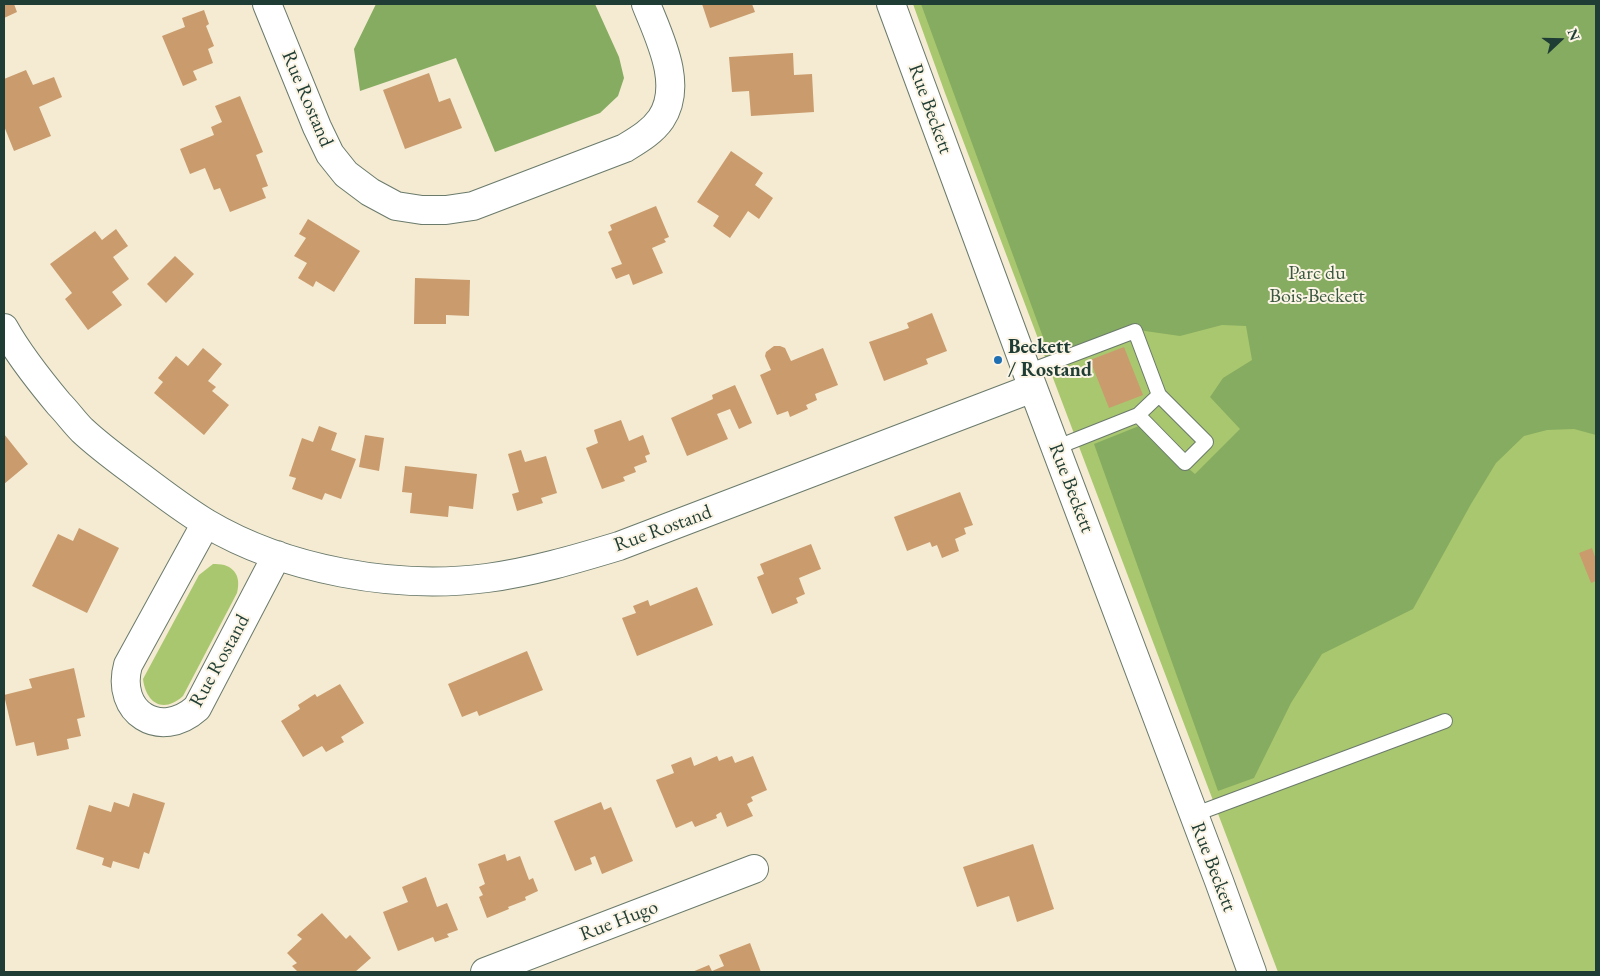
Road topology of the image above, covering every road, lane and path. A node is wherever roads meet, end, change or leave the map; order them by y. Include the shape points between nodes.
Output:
1 (267, 4) edge
2 (646, 4) edge
3 (891, 4) edge
4 (4, 328) edge
5 (1030, 380) junction
6 (1159, 395) junction
7 (1138, 415) junction
8 (1055, 448) junction
9 (206, 523) junction
10 (277, 555) junction
11 (1445, 721) dead end
12 (1194, 816) junction
13 (754, 870) dead end
14 (485, 972) edge
15 (1252, 972) edge

1 - 2 street, Rue Rostand via 317,127 330,154 346,174 396,206 446,210 473,206 626,148 645,136 661,118 668,101 670,76 666,56
3 - 5 street, Rue Beckett
4 - 9 street, Rue Rostand via 42,384 81,429
5 - 6 lane via 1135,331
5 - 8 street, Rue Beckett
5 - 10 street, Rue Rostand via 620,546 536,569 486,578 403,582 312,567
6 - 7 lane
6 - 7 lane via 1206,442 1185,463
7 - 8 lane
8 - 12 street, Rue Beckett
9 - 10 street, Rue Rostand
9 - 10 street, Rue Rostand via 128,665 125,677 130,701 146,718 173,722 189,716 197,708
11 - 12 lane
12 - 15 street, Rue Beckett
13 - 14 street, Rue Hugo

